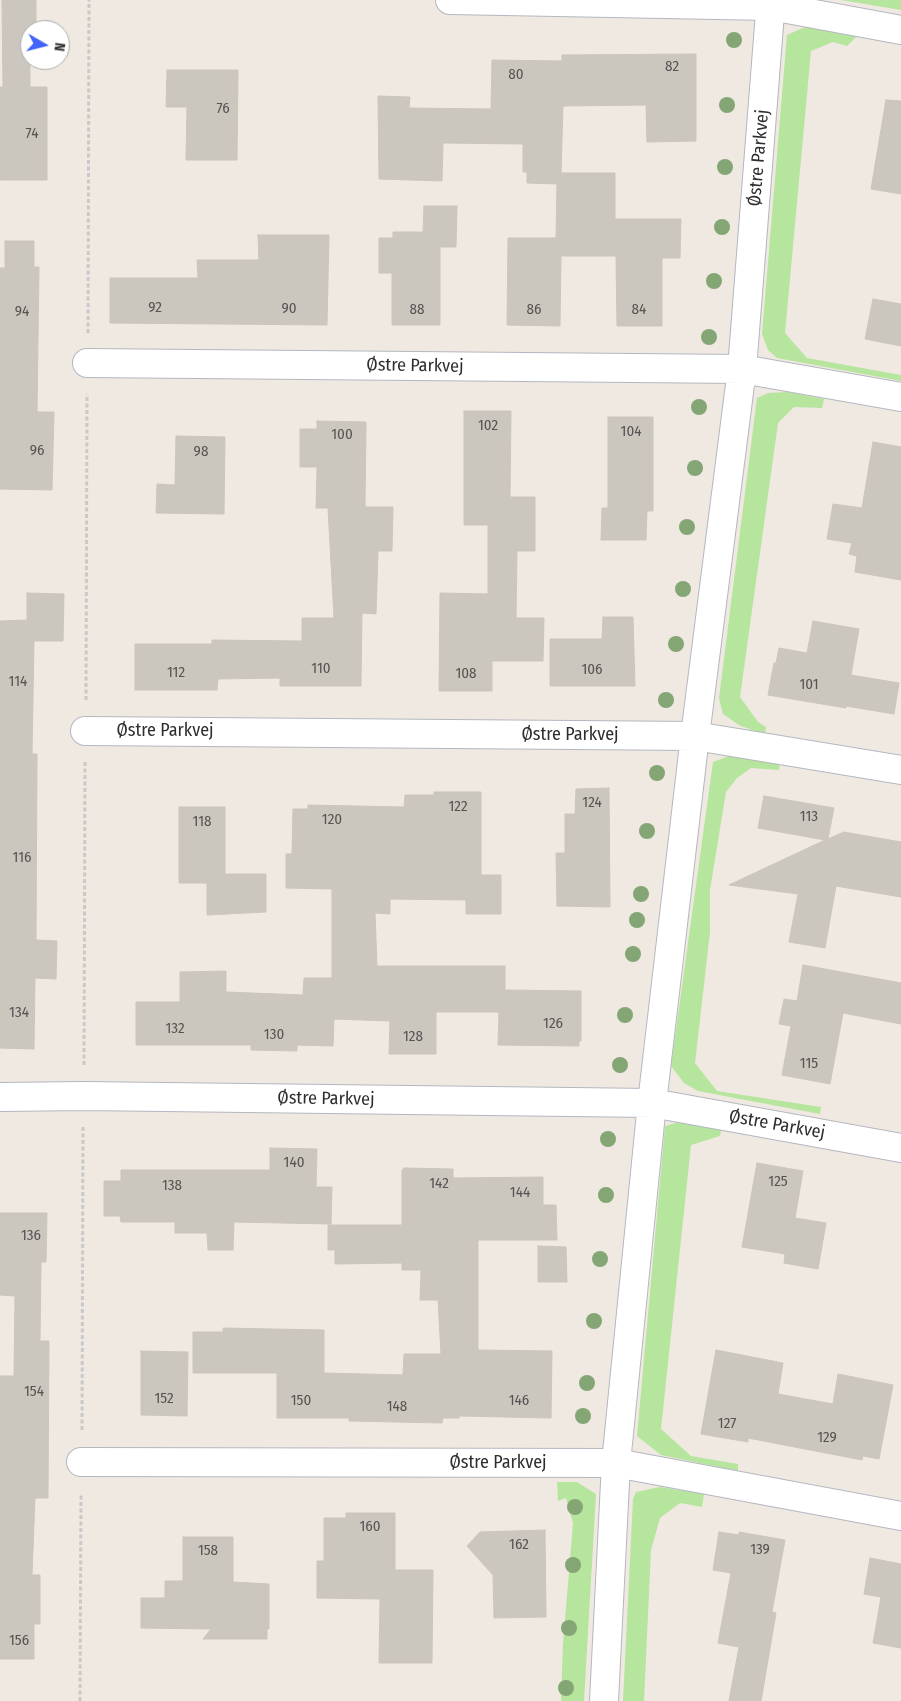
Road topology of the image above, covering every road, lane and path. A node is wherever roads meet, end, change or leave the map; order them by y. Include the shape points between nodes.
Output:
1 (89, 0) edge
2 (450, 0) edge
3 (771, 3) edge
4 (901, 30) edge
5 (87, 363) junction
6 (742, 369) junction
7 (901, 397) edge
8 (85, 731) junction
9 (696, 736) junction
10 (901, 770) edge
11 (84, 1096) junction
12 (0, 1097) edge
13 (652, 1103) junction
14 (901, 1148) edge
15 (81, 1462) junction
16 (616, 1463) junction
17 (901, 1516) edge
18 (80, 1701) edge
19 (604, 1701) edge

1 - 5 path
2 - 3 street
3 - 4 street
3 - 6 street, Østre Parkvej
5 - 6 street, Østre Parkvej
5 - 8 path
6 - 7 street, Østre Parkvej
6 - 9 street, Østre Parkvej
8 - 9 street, Østre Parkvej
8 - 11 path
9 - 10 street, Østre Parkvej
9 - 13 street, Østre Parkvej
11 - 12 street, Østre Parkvej
11 - 13 street, Østre Parkvej
11 - 15 path
13 - 14 street, Østre Parkvej
13 - 16 street, Østre Parkvej
15 - 16 street, Østre Parkvej
15 - 18 path
16 - 17 street, Østre Parkvej
16 - 19 street, Østre Parkvej

